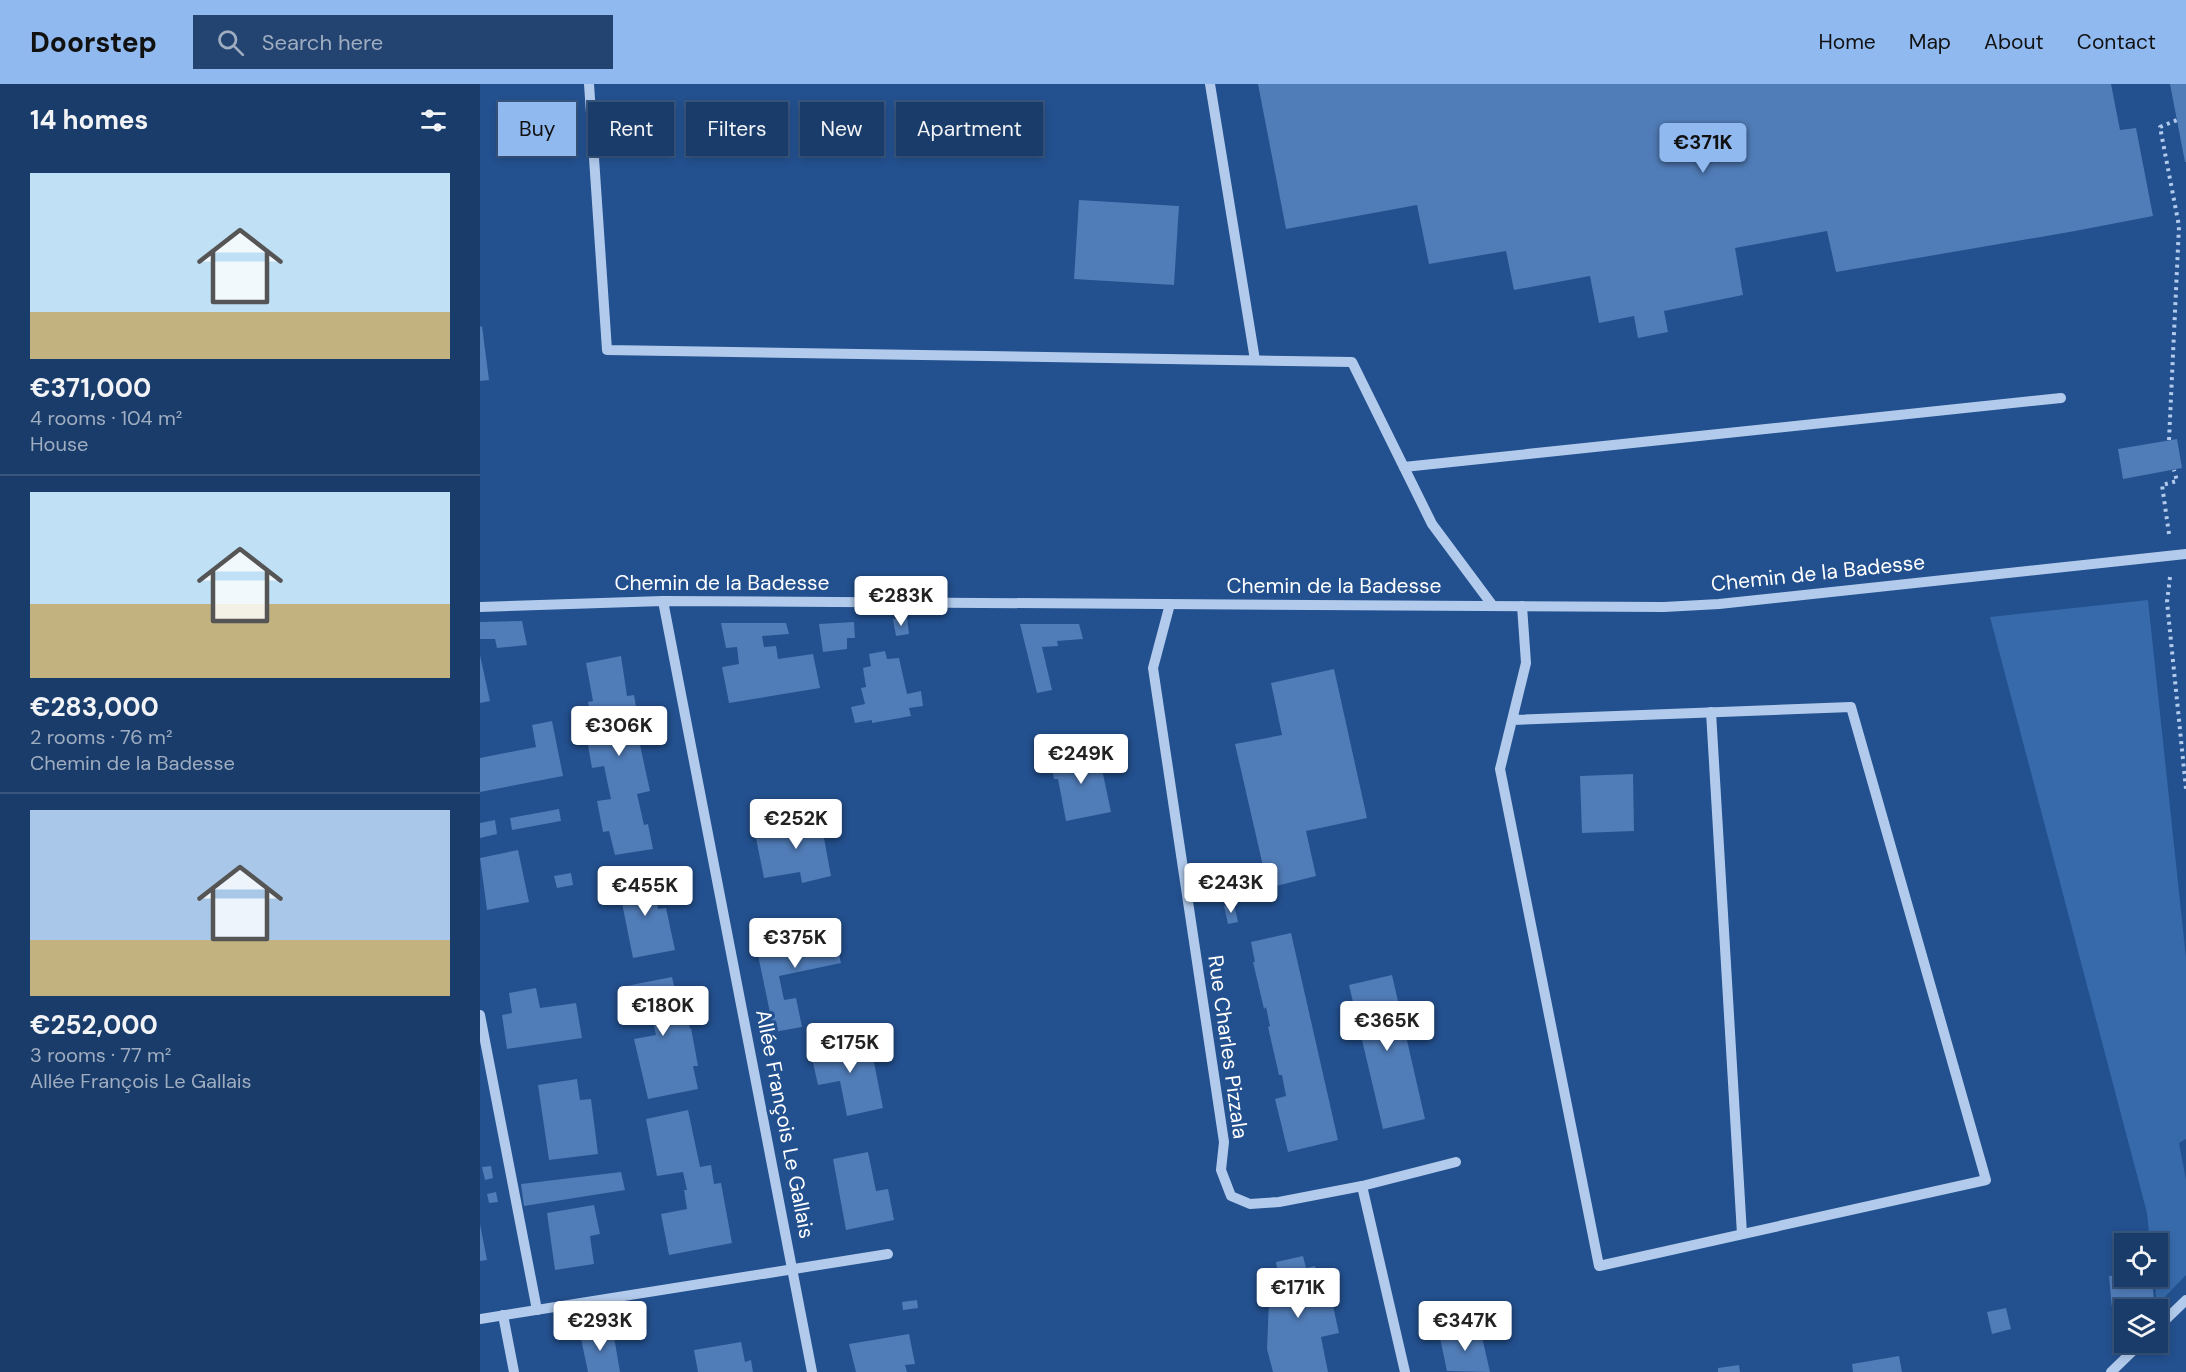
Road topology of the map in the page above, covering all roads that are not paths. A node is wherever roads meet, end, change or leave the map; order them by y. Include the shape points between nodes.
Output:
1 (589, 84) edge
2 (1210, 84) edge
3 (1255, 360) junction
4 (2061, 398) dead end
5 (1404, 467) junction
6 (2186, 554) edge
7 (663, 601) junction
8 (1170, 604) junction
9 (1493, 606) junction
10 (1522, 606) junction
11 (480, 607) edge
12 (1711, 712) junction
13 (1512, 720) junction
14 (480, 1015) edge
15 (1456, 1162) dead end
16 (1362, 1186) junction
17 (1742, 1234) junction
18 (888, 1254) dead end
19 (793, 1269) junction
20 (2186, 1300) edge
21 (537, 1310) junction
22 (503, 1315) junction
23 (2168, 1317) edge
24 (480, 1319) edge
25 (2131, 1353) edge
26 (514, 1372) edge
27 (812, 1372) edge
28 (1405, 1372) edge
29 (2111, 1372) edge

1 - 3 street via 607,350
2 - 3 street
3 - 5 street via 1352,362
4 - 5 street
5 - 9 street via 1432,524
6 - 10 street, Chemin de la Badesse via 1719,604
7 - 8 street, Chemin de la Badesse
7 - 11 street, Chemin de la Badesse
7 - 19 street, Allée François Le Gallais
8 - 9 street, Chemin de la Badesse
8 - 16 street, Rue Charles Pizzala via 1153,668 1224,1142 1221,1170 1231,1196 1250,1204
9 - 10 street, Chemin de la Badesse
10 - 13 street via 1526,663
12 - 13 street
12 - 17 street
12 - 17 street via 1851,707 1986,1180
13 - 17 street via 1500,770 1599,1266
14 - 21 street
15 - 16 street, Rue Charles Pizzala
16 - 28 street
18 - 19 street
19 - 21 street
19 - 27 street, Allée François Le Gallais
20 - 23 street
21 - 22 street
22 - 24 street
22 - 26 street
25 - 29 street

